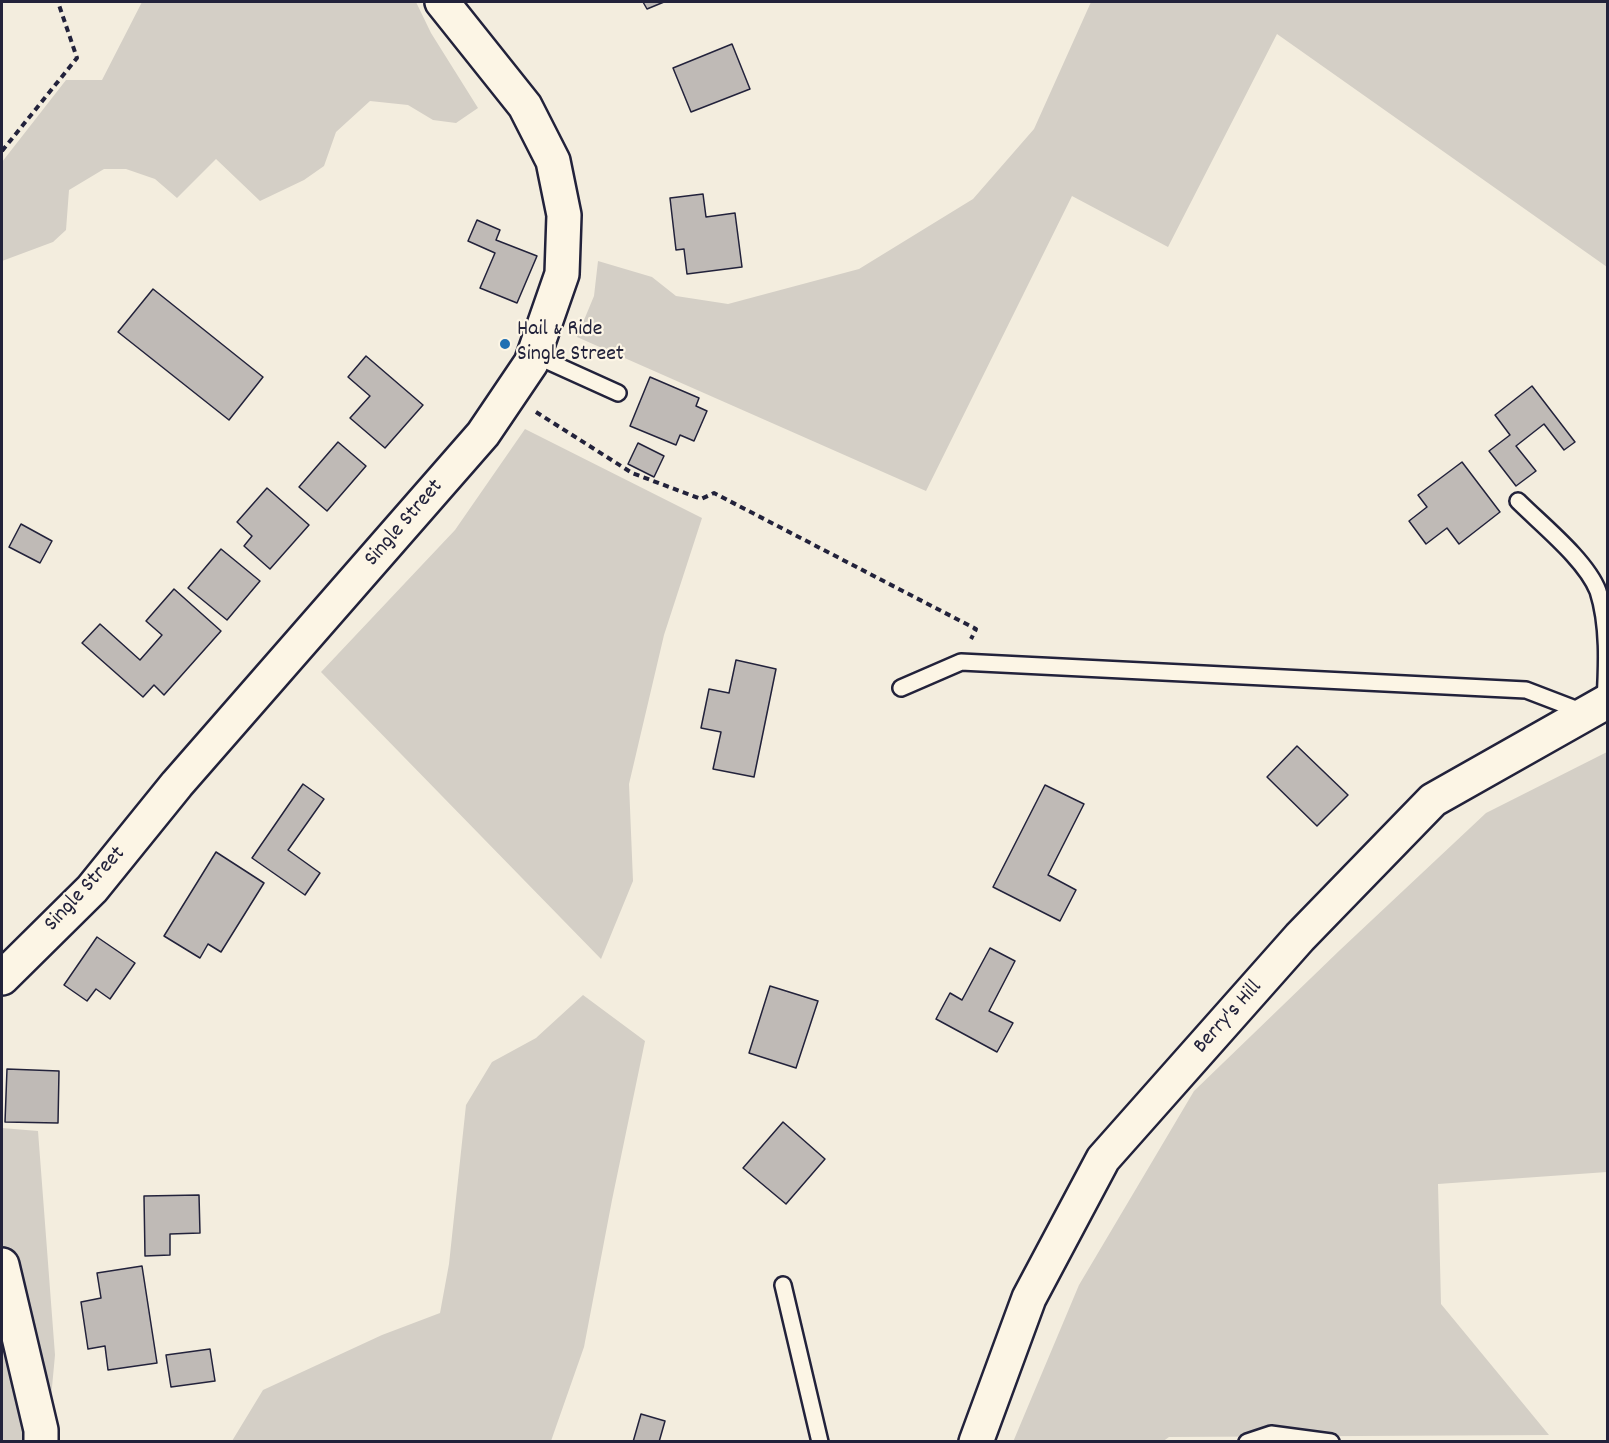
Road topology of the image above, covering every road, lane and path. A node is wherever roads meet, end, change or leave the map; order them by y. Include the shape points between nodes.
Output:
1 (58, 2) edge
2 (442, 2) edge
3 (2, 151) edge
4 (534, 355) junction
5 (618, 393) dead end
6 (510, 395) junction
7 (1518, 501) dead end
8 (969, 643) dead end
9 (901, 688) dead end
10 (1600, 705) edge
11 (2, 978) edge
12 (2, 1265) edge
13 (783, 1286) dead end
14 (41, 1442) edge
15 (820, 1442) edge
16 (976, 1442) edge
17 (1247, 1442) edge
18 (1330, 1442) edge

1 - 3 path via 77,58
2 - 4 street, Single Street via 525,106 553,161 564,215 562,274
4 - 5 lane
4 - 6 street, Single Street
6 - 8 path via 632,473 701,499 714,493 976,629
6 - 11 street, Single Street via 483,434 177,784 92,889
7 - 10 lane via 1580,562 1598,590 1606,645
9 - 10 lane via 961,662 1526,690
10 - 16 street, Berry's Hill via 1433,800 1300,937 1103,1159 1029,1298
12 - 14 street
13 - 15 lane
17 - 18 lane via 1271,1434

